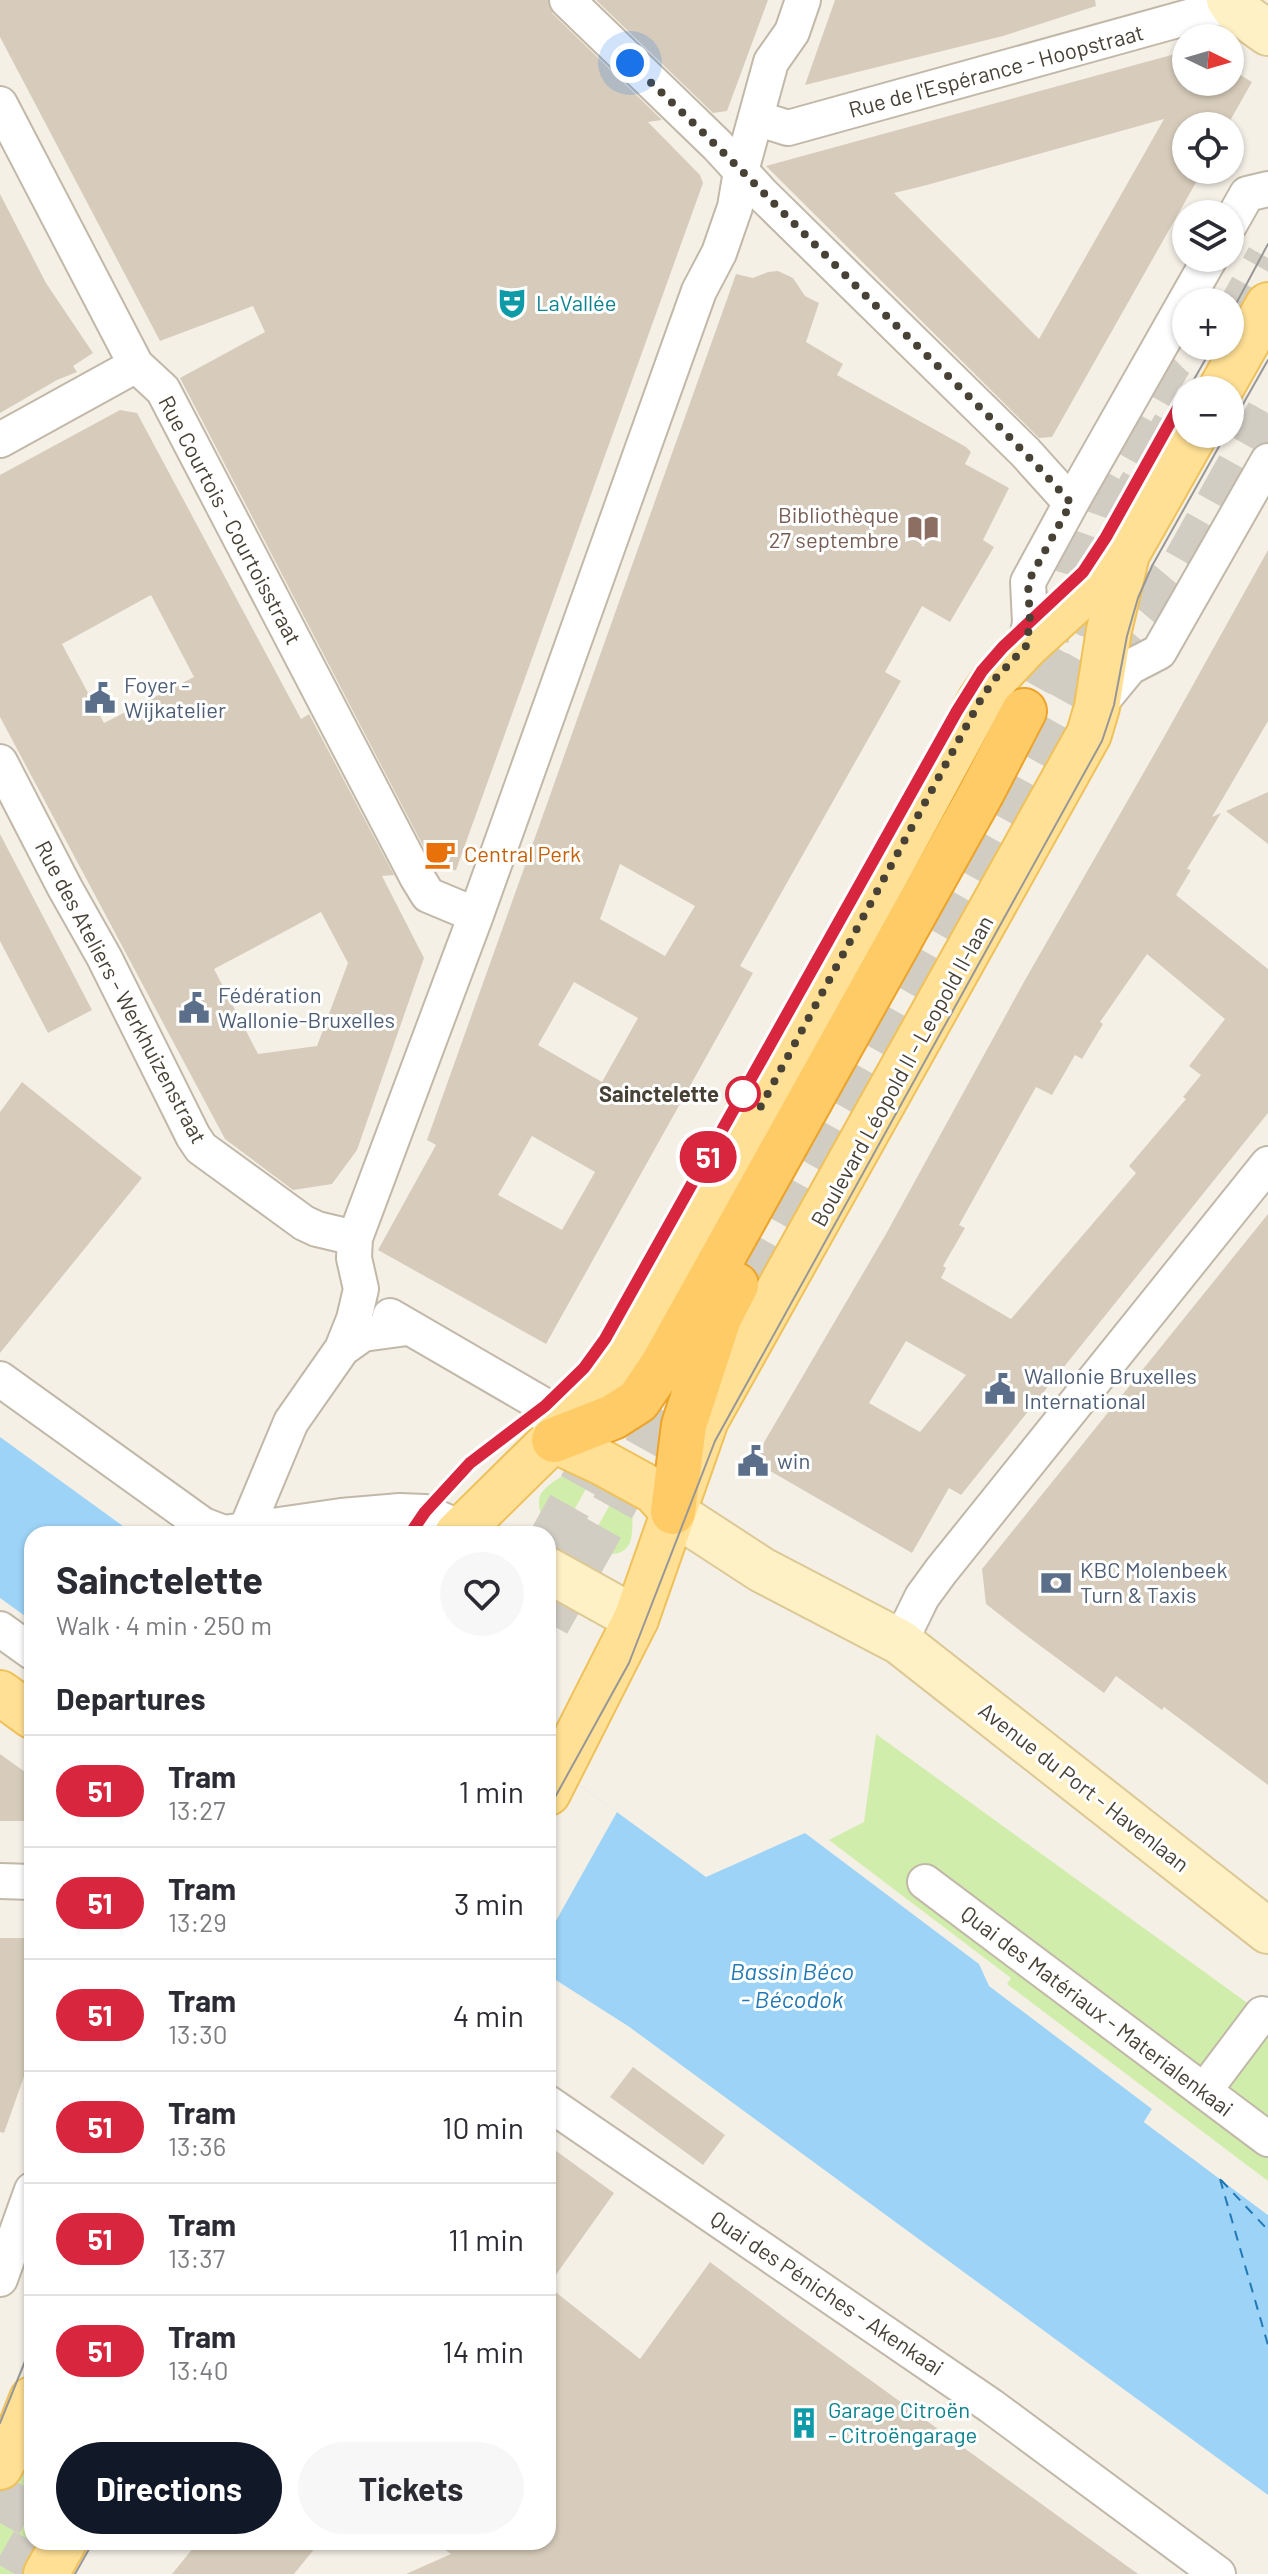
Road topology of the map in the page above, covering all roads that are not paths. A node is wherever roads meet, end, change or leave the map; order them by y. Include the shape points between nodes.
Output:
1 (567, 0) edge
2 (803, 0) edge
3 (1244, 14) edge
4 (0, 104) edge
5 (756, 118) junction
6 (741, 171) junction
7 (1268, 189) edge
8 (1244, 200) edge
9 (1202, 272) edge
10 (1268, 305) edge
11 (136, 365) junction
12 (1228, 376) edge
13 (0, 440) edge
14 (1187, 448) edge
15 (1268, 461) edge
16 (1071, 503) junction
17 (1127, 554) junction
18 (1026, 646) junction
19 (1097, 707) junction
20 (0, 762) edge
21 (476, 915) junction
22 (1268, 1164) edge
23 (355, 1238) junction
24 (361, 1289) junction
25 (407, 1328) junction
26 (342, 1349) junction
27 (0, 1379) edge
28 (554, 1440) junction
29 (673, 1512) junction
30 (206, 1526) edge
31 (248, 1526) edge
32 (281, 1526) edge
33 (452, 1526) edge
34 (469, 1526) edge
35 (556, 1574) edge
36 (636, 1619) junction
37 (0, 1629) edge
38 (900, 1642) junction
39 (24, 1646) edge
40 (0, 1693) edge
41 (24, 1710) edge
42 (556, 1778) edge
43 (0, 1881) edge
44 (24, 1882) edge
45 (925, 1882) dead end
46 (1268, 1931) edge
47 (1262, 2014) dead end
48 (1204, 2091) junction
49 (556, 2108) edge
50 (1268, 2139) edge
51 (24, 2212) edge
52 (0, 2279) edge
53 (60, 2550) edge
54 (46, 2574) edge
55 (1218, 2574) edge

1 - 6 street
2 - 5 street via 792,32 771,62
3 - 5 street, Rue de l'Espérance - Hoopstraat via 1215,8 788,128
4 - 11 street, Rue Courtois - Courtoisstraat
5 - 6 street
6 - 16 street
6 - 21 street via 719,253 694,305
7 - 8 street via 1247,194
9 - 16 street
10 - 12 main road
11 - 13 street
11 - 21 street, Rue Courtois - Courtoisstraat via 163,390 428,895
14 - 17 main road, Boulevard Léopold II - Leopold II-laan
15 - 19 street, Boulevard Léopold II - Leopold II-laan via 1159,652 1130,667
16 - 18 street via 1028,582
17 - 18 main road, Boulevard Léopold II - Leopold II-laan
17 - 19 main road, Boulevard Léopold II - Leopold II-laan
18 - 28 main road, Boulevard Léopold II - Leopold II-laan via 981,699 629,1347 598,1392
19 - 29 main road, Boulevard Léopold II - Leopold II-laan via 1089,734 700,1433
20 - 23 street, Rue des Ateliers - Werkhuizenstraat via 201,1148 304,1223
21 - 23 street
22 - 38 street via 941,1571
23 - 24 street
24 - 25 street
24 - 26 street
25 - 26 street via 363,1334
25 - 28 street via 545,1406
26 - 31 street via 291,1422
27 - 30 street
28 - 29 main road via 654,1491
28 - 29 highway via 638,1401 662,1366 982,792 1037,720 719,1318 684,1425
28 - 34 main road, Boulevard Léopold II - Leopold II-laan
29 - 36 main road, Boulevard Léopold II - Leopold II-laan
29 - 38 street, Avenue du Port - Havenlaan via 762,1570
32 - 33 street via 400,1511 425,1512
35 - 36 street
36 - 42 main road, Boulevard Léopold II - Leopold II-laan
37 - 39 street
38 - 46 street, Avenue du Port - Havenlaan
40 - 41 main road
43 - 44 street
45 - 48 street, Quai des Matériaux - Materialenkaai
47 - 48 street
48 - 50 street, Quai des Matériaux - Materialenkaai
49 - 55 street, Quai des Péniches - Akenkaai via 991,2406
51 - 52 street
53 - 54 main road

